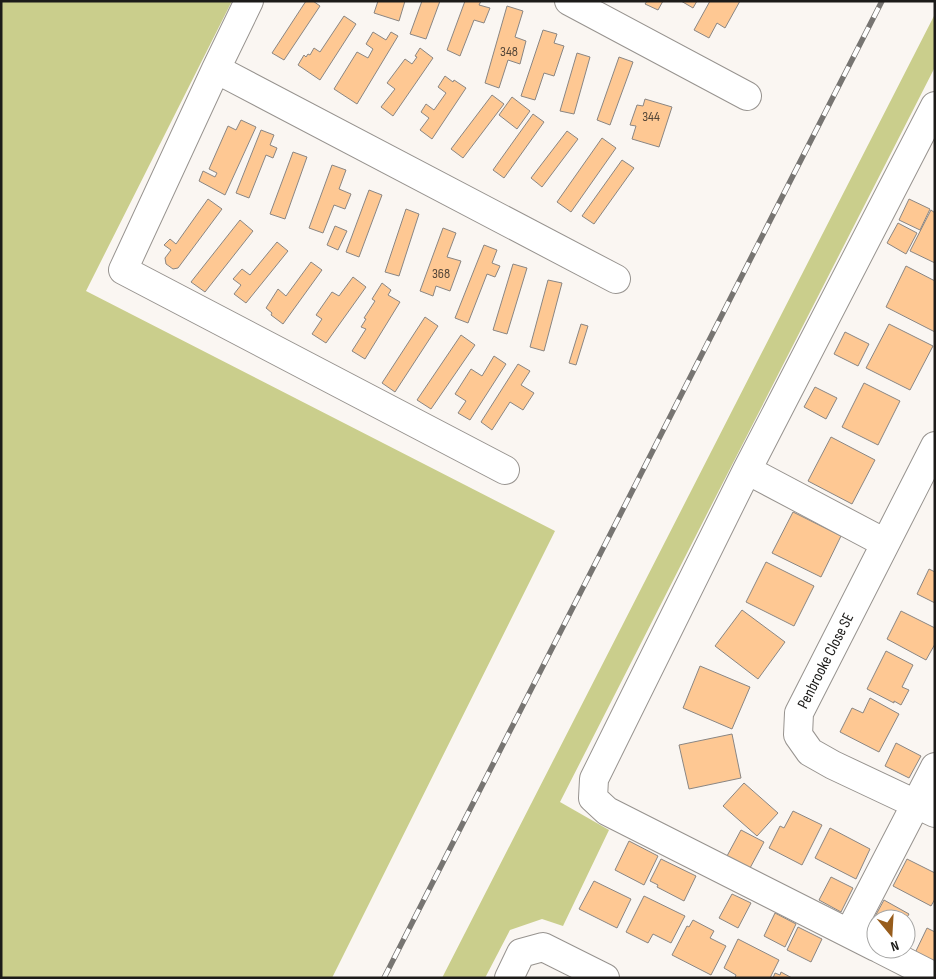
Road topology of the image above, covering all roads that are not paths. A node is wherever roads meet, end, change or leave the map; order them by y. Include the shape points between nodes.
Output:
1 (249, 1) edge
2 (569, 1) edge
3 (216, 69) junction
4 (747, 96) dead end
5 (935, 106) edge
6 (616, 279) dead end
7 (935, 446) edge
8 (504, 470) dead end
9 (747, 470) junction
10 (885, 543) junction
11 (935, 768) edge
12 (926, 808) edge
13 (849, 933) junction
14 (866, 942) edge
15 (900, 959) edge
16 (935, 977) edge
17 (509, 978) edge
18 (605, 978) edge

1 - 3 street
2 - 4 street
3 - 6 street
3 - 8 street via 123,270
5 - 9 street
7 - 10 street, Penbrooke Close SE
9 - 10 street
9 - 13 street via 594,779 593,798 607,810
10 - 12 street, Penbrooke Close SE via 799,713 798,735 810,752
11 - 12 street
12 - 13 street
13 - 14 street
15 - 16 street
17 - 18 street via 522,953 542,947

